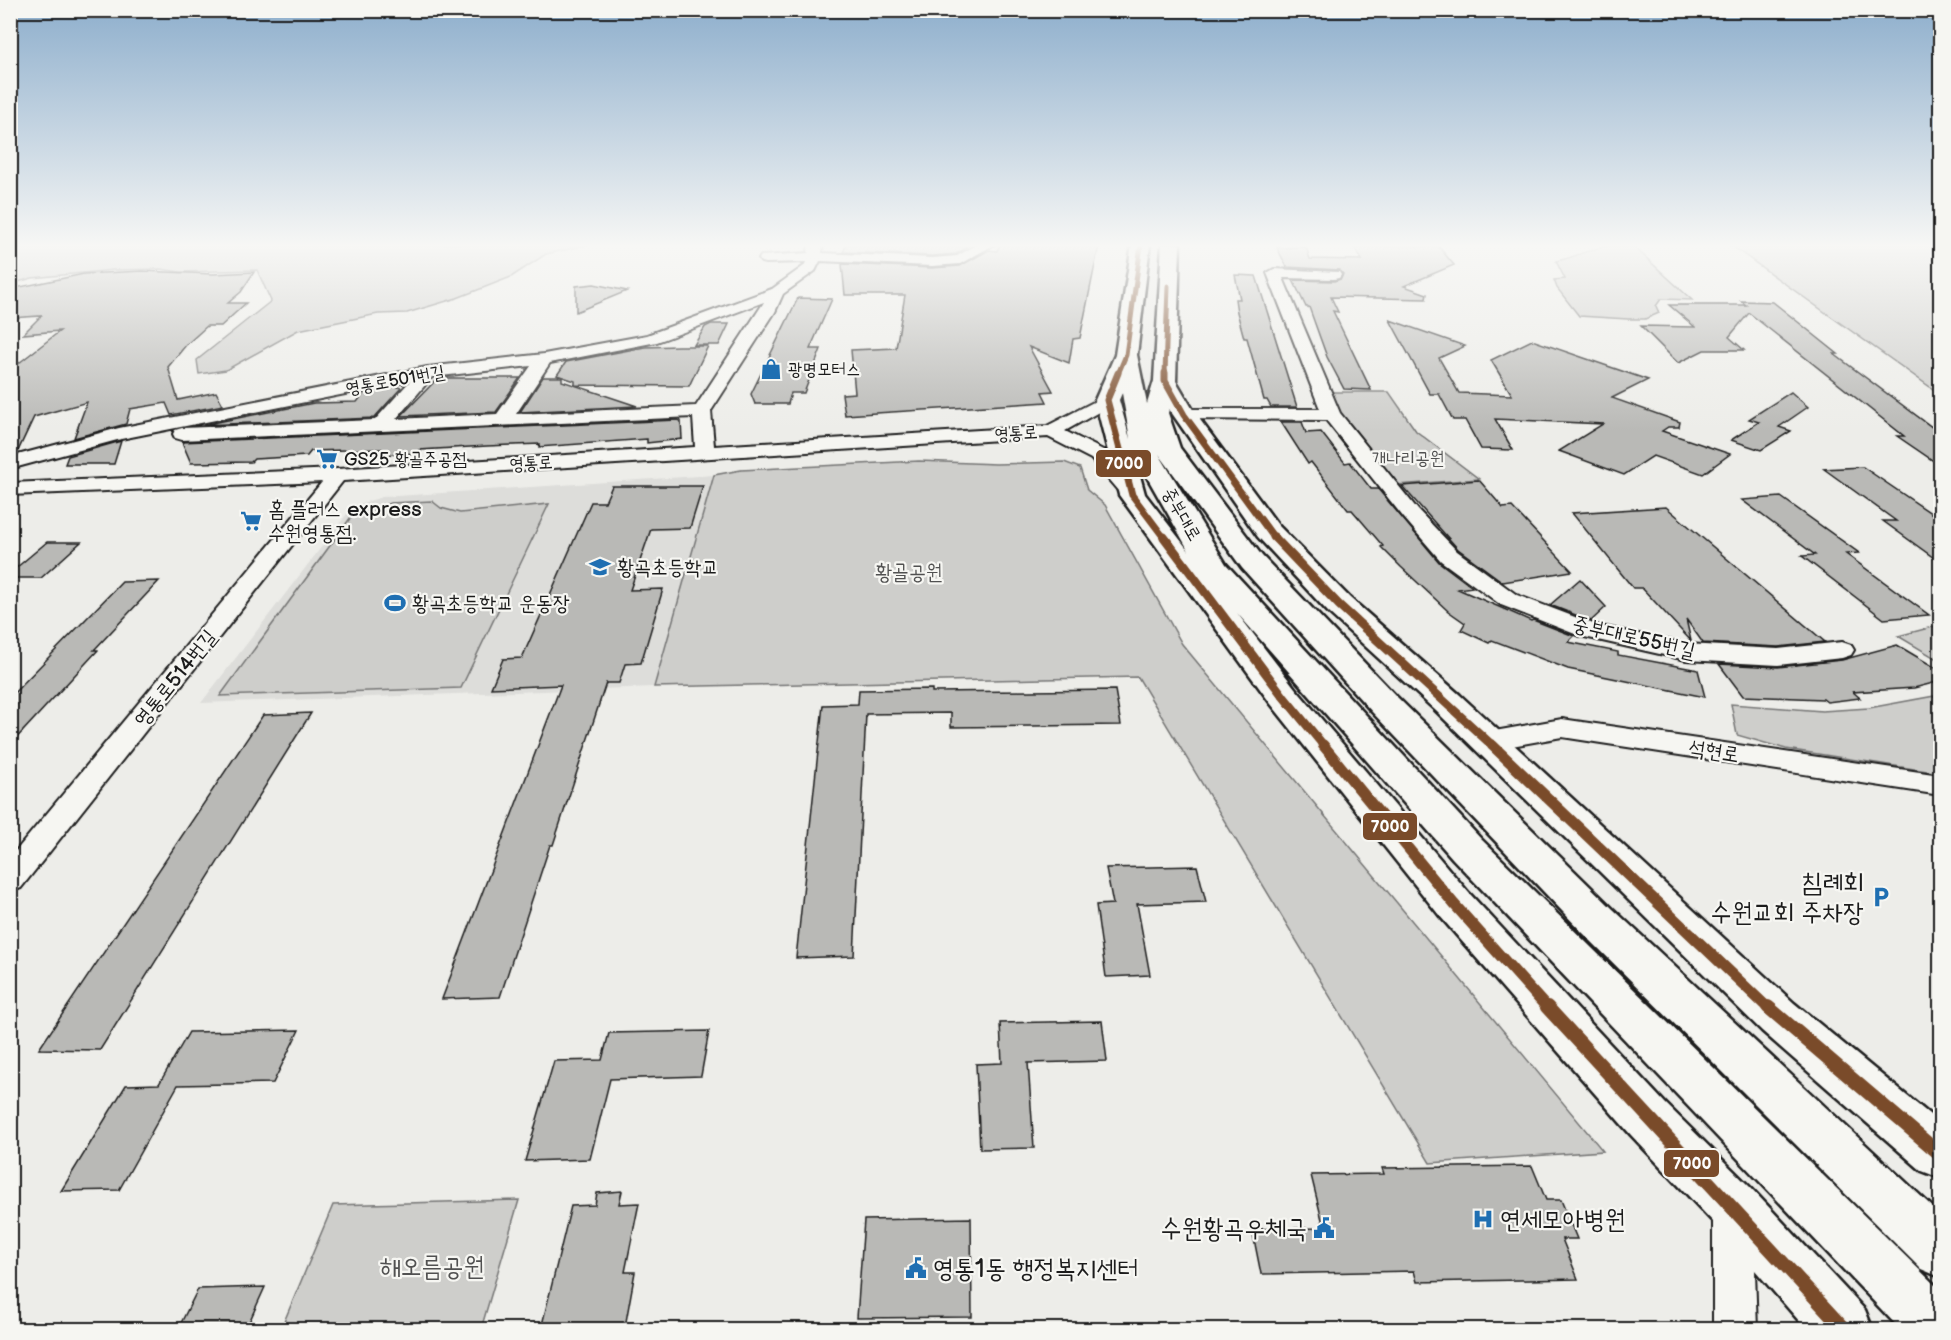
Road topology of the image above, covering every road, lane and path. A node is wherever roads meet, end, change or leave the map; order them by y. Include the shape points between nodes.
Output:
1 (738, 307) edge
2 (770, 307) edge
3 (1133, 307) edge
4 (1167, 307) edge
5 (1288, 307) edge
6 (1126, 355) junction
7 (544, 359) junction
8 (427, 372) junction
9 (1107, 399) junction
10 (702, 411) junction
11 (1331, 414) junction
12 (504, 418) junction
13 (381, 425) junction
14 (1052, 431) junction
15 (1176, 432) junction
16 (118, 434) junction
17 (705, 452) junction
18 (10, 463) edge
19 (337, 474) junction
20 (10, 489) edge
21 (1132, 495) junction
22 (1842, 650) dead end
23 (1489, 741) junction
24 (1941, 785) edge
25 (10, 880) edge
26 (1941, 1154) edge
27 (1733, 1206) junction
28 (1941, 1250) edge
29 (1735, 1329) edge
30 (1845, 1329) edge
31 (1941, 1329) edge

1 - 7 street, 영통로501번길 via 651,339
2 - 10 street
3 - 6 main road, 중부대로
4 - 15 main road via 1164,381
5 - 11 street, 중부대로55번길
6 - 9 main road, 중부대로
6 - 31 main road, 중부대로 via 1144,450 1214,569 1467,849
7 - 8 street, 영통로501번길
7 - 12 street
8 - 13 street
8 - 16 street, 영통로501번길
9 - 14 street, 영통로
9 - 21 main road, 중부대로
10 - 12 street
10 - 17 street
11 - 15 street
11 - 22 street, 중부대로55번길 via 1449,556 1509,600 1589,632 1686,652 1778,657
12 - 13 street
13 - 16 street
14 - 17 street, 영통로
14 - 21 street, 영통로 via 1098,455
15 - 23 main road via 1339,605
15 - 28 main road via 1252,562 1384,705 1598,921
16 - 18 street, 영통로501번길
17 - 19 street, 영통로
19 - 20 street, 영통로
19 - 25 street, 영통로514번길
21 - 27 main road, 중부대로 via 1283,696 1454,904 1648,1119
23 - 24 street, 석현로 via 1562,728
23 - 26 main road via 1778,1017
27 - 29 street
27 - 30 main road, 중부대로

